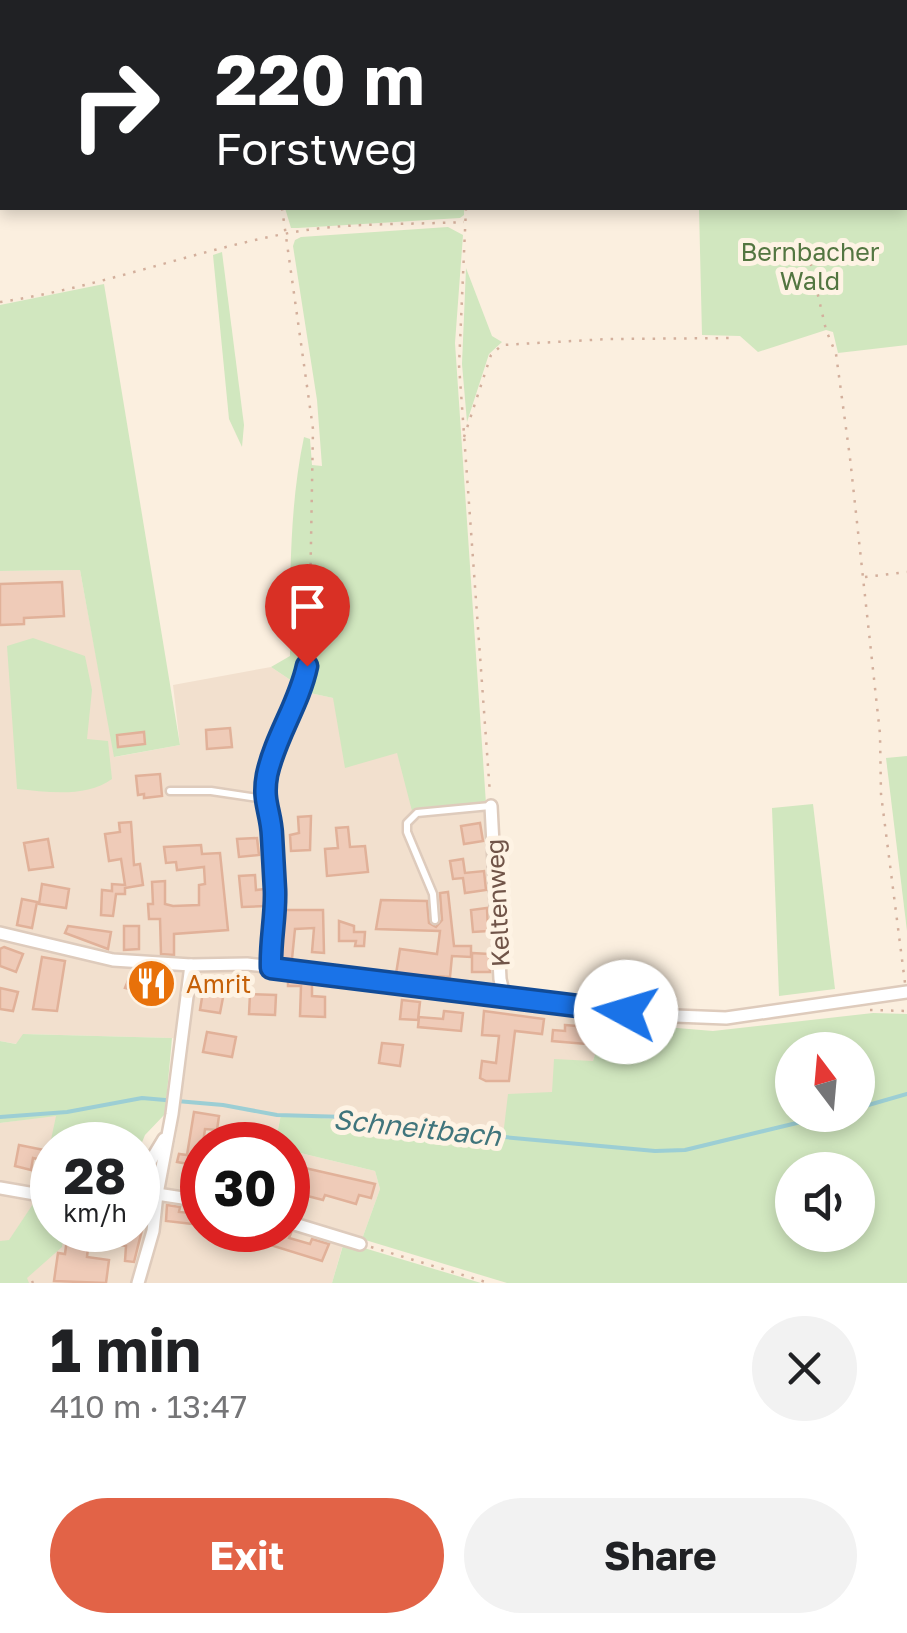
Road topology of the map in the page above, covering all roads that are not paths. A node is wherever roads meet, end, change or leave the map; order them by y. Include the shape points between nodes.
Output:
1 (307, 666) road end
2 (170, 791) dead end
3 (264, 799) junction
4 (491, 806) joint
5 (435, 920) dead end
6 (0, 934) edge
7 (190, 965) junction
8 (271, 968) junction
9 (906, 992) edge
10 (505, 1000) junction
11 (168, 1134) junction
12 (160, 1147) edge
13 (160, 1178) edge
14 (0, 1188) edge
15 (30, 1193) edge
16 (310, 1229) edge
17 (360, 1244) road end
18 (147, 1252) edge
19 (138, 1283) edge

1 - 3 street
2 - 3 lane
3 - 8 street via 275,886
4 - 5 lane via 416,813 407,823 433,894
4 - 10 street, Keltenweg
6 - 7 street via 97,958
7 - 8 street
7 - 11 street
8 - 10 street
9 - 10 street via 726,1018
11 - 12 street
11 - 13 street
14 - 15 street
16 - 17 street
18 - 19 street

